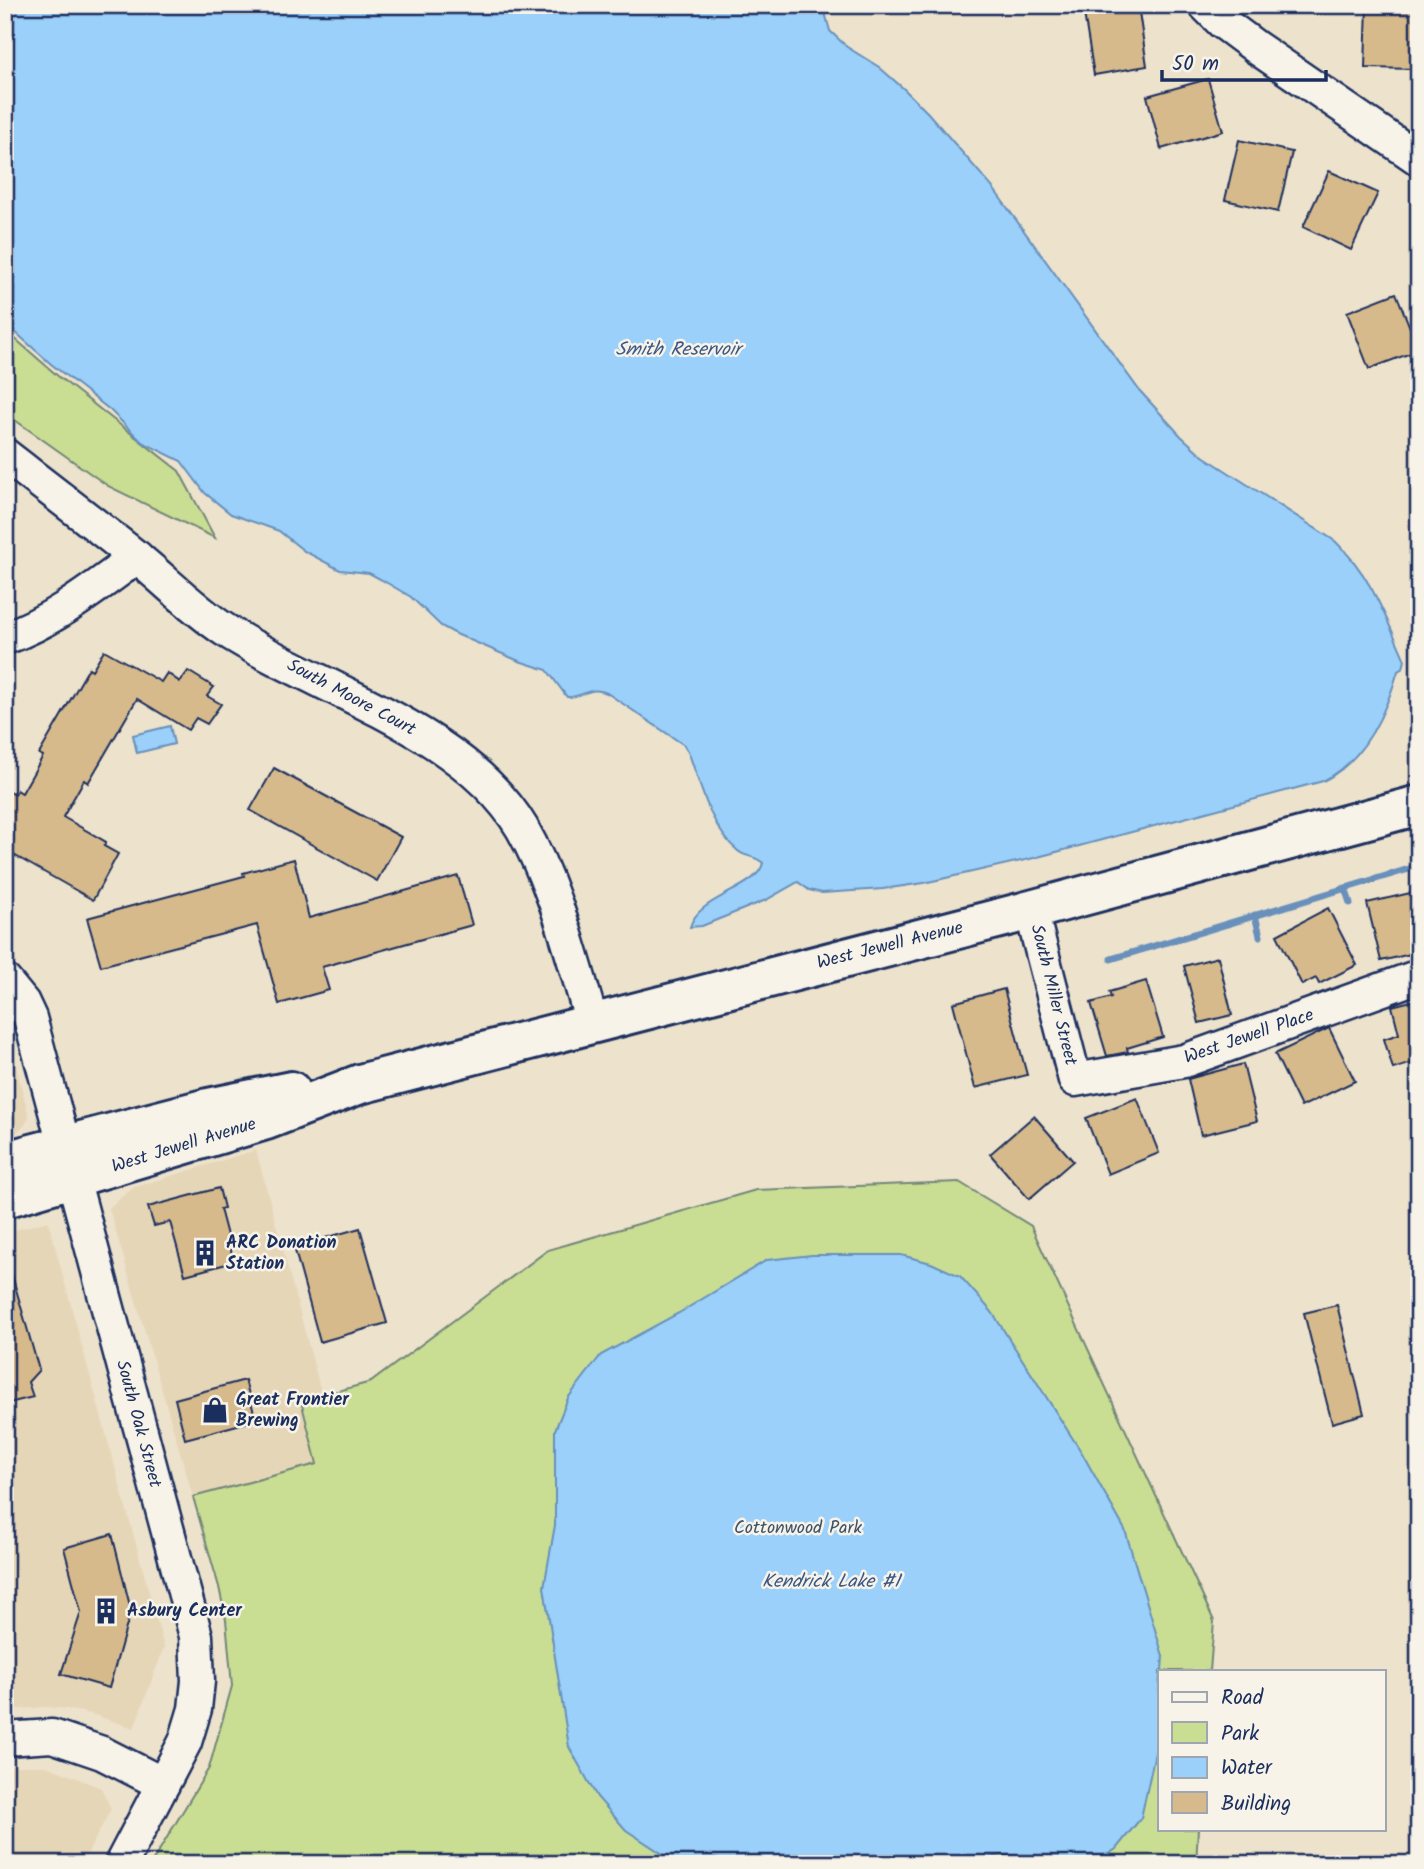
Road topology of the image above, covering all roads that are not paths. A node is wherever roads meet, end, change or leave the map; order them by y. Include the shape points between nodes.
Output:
1 (1205, 5) edge
2 (1419, 159) edge
3 (5, 455) edge
4 (137, 557) junction
5 (5, 638) edge
6 (1419, 805) edge
7 (1031, 910) junction
8 (1419, 976) edge
9 (5, 981) edge
10 (592, 1023) junction
11 (1075, 1080) joint
12 (5, 1161) edge
13 (67, 1163) junction
14 (5, 1198) edge
15 (5, 1739) edge
16 (163, 1784) junction
17 (121, 1864) edge

1 - 2 street via 1257,48
3 - 4 street, South Moore Court
4 - 5 street via 69,605
4 - 10 street, South Moore Court via 224,629 436,745 489,786 522,828 542,871
6 - 7 main road, West Jewell Avenue
7 - 10 main road, West Jewell Avenue
7 - 11 street, South Miller Street
8 - 11 street, West Jewell Place via 1184,1061
9 - 13 street, South Oak Street via 30,1018
10 - 13 main road, West Jewell Avenue via 360,1084 248,1098
12 - 13 main road, West Jewell Avenue
13 - 14 main road, West Jewell Avenue
13 - 16 street, South Oak Street via 196,1636 195,1709 185,1742
15 - 16 street via 52,1736 102,1753
16 - 17 street, South Oak Street

